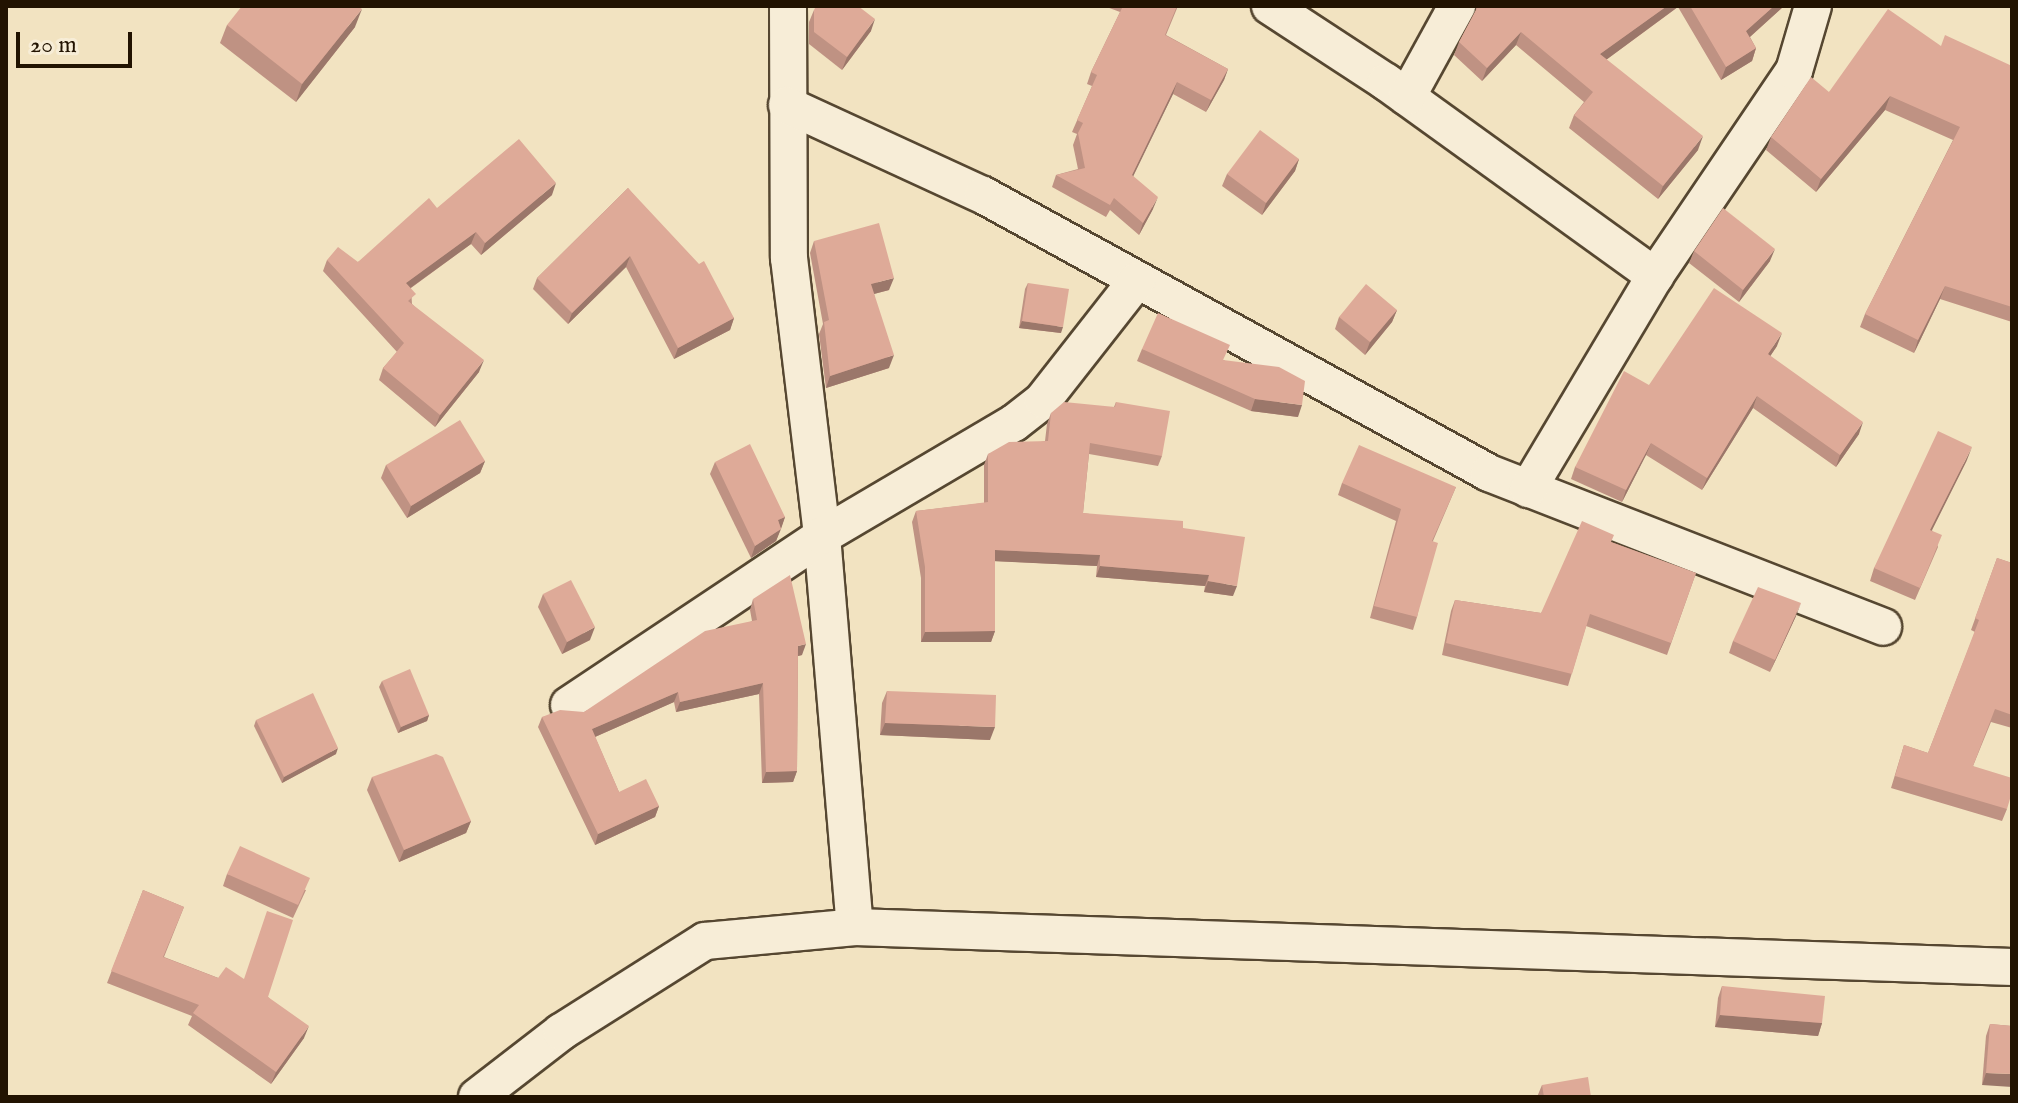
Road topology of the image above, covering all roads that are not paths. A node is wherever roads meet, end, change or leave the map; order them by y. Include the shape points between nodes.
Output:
1 (788, 6) edge
2 (1270, 6) edge
3 (1457, 6) edge
4 (1813, 6) edge
5 (1407, 97) junction
6 (787, 105) junction
7 (1655, 276) junction
8 (1137, 280) junction
9 (1528, 489) junction
10 (822, 536) junction
11 (1883, 627) dead end
12 (569, 705) dead end
13 (855, 927) junction
14 (2012, 967) edge
15 (477, 1097) edge

1 - 6 street
2 - 5 street
3 - 5 street
4 - 7 street via 1794,71
5 - 7 street
6 - 8 street via 983,195
6 - 10 street via 789,258
7 - 9 street
8 - 9 street via 1462,459
8 - 10 street via 1043,400 975,450
9 - 11 street
10 - 12 street
10 - 13 street
13 - 14 street
13 - 15 street via 705,941 561,1032

